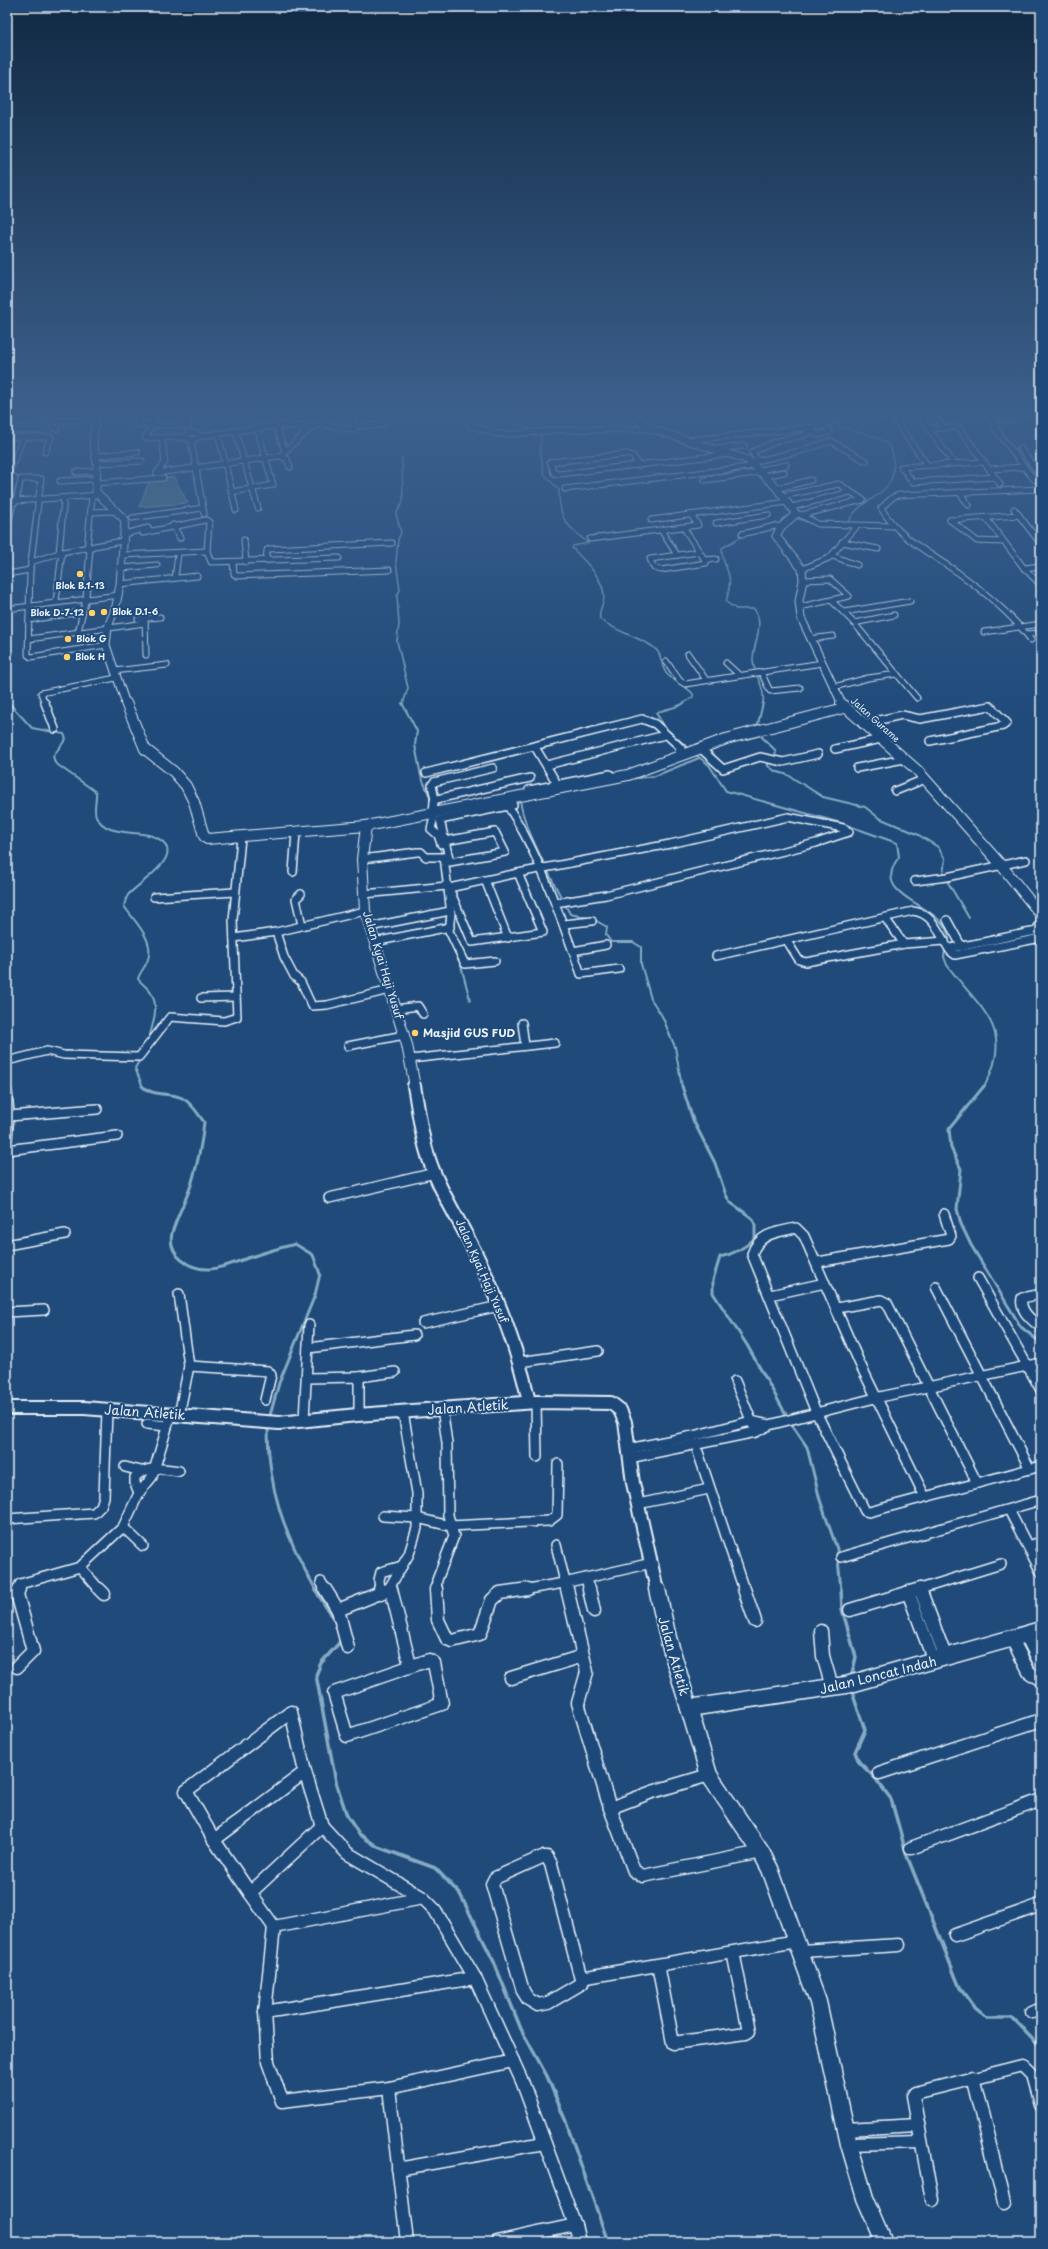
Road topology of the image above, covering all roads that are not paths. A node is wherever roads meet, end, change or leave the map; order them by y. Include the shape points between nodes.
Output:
1 (10, 517) edge
2 (36, 517) edge
3 (63, 517) edge
4 (91, 517) edge
5 (124, 517) edge
6 (141, 517) edge
7 (168, 517) edge
8 (664, 517) edge
9 (692, 517) edge
10 (758, 517) edge
11 (789, 517) edge
12 (804, 517) edge
13 (887, 517) edge
14 (998, 517) edge
15 (1020, 517) edge
16 (132, 518) dead end
17 (986, 518) junction
18 (747, 519) joint
19 (651, 520) dead end
20 (716, 523) dead end
21 (173, 525) junction
22 (852, 526) junction
23 (893, 526) junction
24 (683, 527) junction
25 (778, 527) junction
26 (7, 529) edge
27 (661, 530) junction
28 (143, 533) dead end
29 (742, 534) dead end
30 (123, 538) junction
31 (180, 538) dead end
32 (590, 539) dead end
33 (244, 540) dead end
34 (842, 542) junction
35 (1003, 542) junction
36 (392, 543) dead end
37 (1041, 544) edge
38 (89, 548) junction
39 (878, 549) dead end
40 (207, 551) junction
41 (699, 552) junction
42 (61, 553) junction
43 (178, 554) dead end
44 (122, 555) junction
45 (677, 555) junction
46 (833, 556) junction
47 (339, 558) dead end
48 (716, 559) dead end
49 (705, 560) junction
50 (266, 561) junction
51 (31, 562) junction
52 (233, 562) junction
53 (246, 562) junction
54 (157, 565) dead end
55 (857, 565) dead end
56 (1041, 566) edge
57 (121, 568) junction
58 (1024, 568) junction
59 (802, 569) junction
60 (30, 570) junction
61 (388, 570) dead end
62 (7, 574) edge
63 (197, 576) dead end
64 (175, 578) junction
65 (803, 580) junction
66 (120, 584) junction
67 (1041, 585) edge
68 (118, 595) junction
69 (86, 598) junction
70 (832, 601) junction
71 (910, 601) dead end
72 (56, 602) junction
73 (28, 606) junction
74 (800, 607) junction
75 (7, 609) edge
76 (82, 612) junction
77 (844, 612) junction
78 (894, 615) dead end
79 (160, 617) dead end
80 (29, 620) junction
81 (145, 621) junction
82 (854, 622) junction
83 (109, 624) junction
84 (1041, 624) edge
85 (1019, 625) junction
86 (78, 632) junction
87 (984, 632) dead end
88 (1041, 633) edge
89 (1027, 634) junction
90 (832, 636) dead end
91 (810, 638) junction
92 (29, 639) junction
93 (1032, 640) dead end
94 (106, 645) junction
95 (146, 654) dead end
96 (688, 654) dead end
97 (666, 661) dead end
98 (726, 663) dead end
99 (822, 663) junction
100 (167, 665) dead end
101 (758, 673) junction
102 (115, 674) junction
103 (738, 674) junction
104 (897, 674) junction
105 (706, 680) junction
106 (834, 687) junction
107 (800, 688) dead end
108 (917, 698) dead end
109 (844, 708) junction
110 (862, 724) junction
111 (55, 729) dead end
112 (665, 735) junction
113 (881, 739) junction
114 (930, 741) dead end
115 (535, 747) junction
116 (698, 748) junction
117 (835, 750) dead end
118 (683, 752) junction
119 (818, 754) dead end
120 (904, 759) junction
121 (547, 765) junction
122 (493, 768) dead end
123 (857, 768) dead end
124 (426, 773) dead end
125 (530, 778) dead end
126 (925, 779) junction
127 (558, 786) junction
128 (895, 792) dead end
129 (435, 800) junction
130 (508, 802) junction
131 (432, 813) junction
132 (366, 826) junction
133 (296, 833) junction
134 (241, 838) junction
135 (445, 842) junction
136 (441, 858) junction
137 (362, 859) junction
138 (1026, 860) dead end
139 (1002, 866) junction
140 (543, 869) junction
141 (293, 872) dead end
142 (518, 873) junction
143 (485, 880) junction
144 (915, 881) dead end
145 (443, 887) junction
146 (235, 892) junction
147 (301, 894) dead end
148 (364, 894) junction
149 (154, 897) dead end
150 (561, 903) junction
151 (365, 911) junction
152 (446, 912) junction
153 (1041, 915) edge
154 (885, 918) junction
155 (947, 920) dead end
156 (592, 921) dead end
157 (1041, 921) edge
158 (564, 924) junction
159 (302, 925) junction
160 (369, 927) junction
161 (450, 927) junction
162 (276, 932) junction
163 (1040, 935) edge
164 (234, 938) junction
165 (508, 938) junction
166 (787, 941) junction
167 (945, 941) junction
168 (989, 941) junction
169 (374, 942) junction
170 (904, 944) junction
171 (606, 945) dead end
172 (962, 947) junction
173 (950, 948) junction
174 (994, 948) junction
175 (573, 951) junction
176 (716, 956) dead end
177 (495, 961) dead end
178 (618, 969) dead end
179 (390, 990) junction
180 (236, 997) junction
181 (201, 998) dead end
182 (396, 1009) junction
183 (423, 1014) dead end
184 (522, 1022) dead end
185 (404, 1035) junction
186 (555, 1043) dead end
187 (348, 1046) dead end
188 (525, 1046) junction
189 (410, 1059) junction
190 (7, 1061) edge
191 (7, 1091) edge
192 (97, 1109) dead end
193 (9, 1116) junction
194 (117, 1136) dead end
195 (7, 1139) edge
196 (7, 1150) edge
197 (435, 1173) junction
198 (329, 1198) dead end
199 (944, 1214) dead end
200 (64, 1234) dead end
201 (7, 1245) edge
202 (818, 1262) junction
203 (978, 1278) dead end
204 (825, 1283) junction
205 (936, 1287) dead end
206 (179, 1294) dead end
207 (1041, 1294) edge
208 (770, 1295) junction
209 (499, 1306) junction
210 (837, 1308) junction
211 (44, 1310) dead end
212 (7, 1312) edge
213 (423, 1323) dead end
214 (309, 1325) dead end
215 (1041, 1328) edge
216 (414, 1335) dead end
217 (308, 1348) junction
218 (598, 1351) dead end
219 (519, 1362) junction
220 (1041, 1363) edge
221 (1028, 1365) junction
222 (188, 1366) junction
223 (395, 1372) dead end
224 (980, 1376) junction
225 (359, 1377) junction
226 (307, 1378) junction
227 (734, 1381) dead end
228 (929, 1387) junction
229 (1041, 1390) edge
230 (875, 1398) junction
231 (265, 1400) dead end
232 (533, 1402) junction
233 (7, 1408) edge
234 (442, 1408) junction
235 (107, 1410) junction
236 (403, 1412) junction
237 (816, 1412) junction
238 (359, 1415) junction
239 (173, 1418) junction
240 (304, 1420) junction
241 (751, 1421) junction
242 (147, 1424) dead end
243 (769, 1425) junction
244 (756, 1432) junction
245 (698, 1452) dead end
246 (629, 1453) junction
247 (537, 1457) dead end
248 (558, 1464) dead end
249 (1041, 1466) edge
250 (125, 1467) dead end
251 (155, 1468) junction
252 (1030, 1469) junction
253 (141, 1471) junction
254 (178, 1471) dead end
255 (977, 1483) junction
256 (709, 1489) junction
257 (139, 1493) junction
258 (925, 1497) junction
259 (1041, 1500) edge
260 (638, 1504) junction
261 (1009, 1510) junction
262 (383, 1516) dead end
263 (417, 1518) junction
264 (7, 1519) edge
265 (450, 1526) junction
266 (123, 1527) junction
267 (1041, 1542) edge
268 (556, 1545) dead end
269 (143, 1546) dead end
270 (1028, 1546) junction
271 (841, 1557) dead end
272 (652, 1563) junction
273 (1001, 1564) dead end
274 (402, 1566) junction
275 (80, 1567) junction
276 (1041, 1572) edge
277 (586, 1578) junction
278 (321, 1582) dead end
279 (564, 1583) junction
280 (391, 1588) junction
281 (920, 1589) junction
282 (908, 1592) junction
283 (104, 1594) dead end
284 (381, 1594) junction
285 (338, 1610) junction
286 (850, 1610) dead end
287 (594, 1611) dead end
288 (755, 1621) dead end
289 (1041, 1630) edge
290 (822, 1631) dead end
291 (1026, 1635) junction
292 (1012, 1639) junction
293 (348, 1648) dead end
294 (583, 1656) junction
295 (940, 1660) junction
296 (410, 1665) junction
297 (1041, 1665) edge
298 (17, 1667) dead end
299 (511, 1678) dead end
300 (1041, 1680) edge
301 (844, 1685) junction
302 (689, 1708) junction
303 (1041, 1720) edge
304 (305, 1772) junction
305 (879, 1773) dead end
306 (709, 1775) junction
307 (1041, 1800) edge
308 (610, 1808) junction
309 (322, 1826) junction
310 (214, 1840) junction
311 (911, 1848) dead end
312 (761, 1852) junction
313 (250, 1893) junction
314 (423, 1898) junction
315 (1041, 1905) edge
316 (274, 1927) junction
317 (955, 1935) dead end
318 (899, 1945) dead end
319 (799, 1946) junction
320 (734, 1957) junction
321 (659, 1970) junction
322 (475, 1978) junction
323 (582, 1980) junction
324 (265, 2012) junction
325 (513, 2061) junction
326 (973, 2077) junction
327 (389, 2088) junction
328 (1041, 2105) edge
329 (918, 2125) junction
330 (848, 2136) junction
331 (920, 2142) junction
332 (544, 2143) junction
333 (398, 2169) junction
334 (932, 2200) dead end
335 (1004, 2202) dead end
336 (575, 2225) junction
337 (407, 2242) edge
338 (497, 2242) edge
339 (579, 2242) edge
340 (884, 2242) edge

1 - 26 street
2 - 51 street
3 - 42 street
4 - 38 street
5 - 30 street
6 - 16 street
7 - 30 street via 169,523
8 - 19 street
9 - 24 street via 698,525
10 - 18 street
11 - 25 street
12 - 22 street via 818,524
13 - 23 street
14 - 17 street
15 - 37 street
17 - 35 street
17 - 35 street via 950,520 977,541
18 - 20 street
21 - 28 street
21 - 31 street
21 - 40 street via 209,521
22 - 23 street
22 - 34 street
23 - 85 street via 966,578
24 - 27 street
24 - 41 street
25 - 29 street
25 - 59 street via 777,539
27 - 32 street
27 - 45 street
30 - 38 street
30 - 44 street
33 - 53 street
34 - 39 street
34 - 46 street
35 - 58 street
36 - 50 street via 270,549 267,550
38 - 42 street
38 - 69 street
40 - 44 street
40 - 52 street via 211,562
41 - 45 street
41 - 49 street
42 - 51 street
42 - 72 street
43 - 64 street
44 - 57 street
45 - 49 street via 649,560 659,570 704,564
46 - 55 street
46 - 59 street via 825,562
47 - 50 street
48 - 49 street
50 - 53 street
51 - 60 street
52 - 53 street
52 - 61 street via 234,574 237,576
54 - 57 street
56 - 58 street
57 - 66 street
58 - 67 street
59 - 65 street, Jalan Gurame
60 - 62 street
60 - 73 street
63 - 64 street
64 - 66 street
65 - 70 street via 829,579 849,596
65 - 74 street, Jalan Gurame
66 - 68 street
68 - 69 street
68 - 83 street
69 - 72 street
69 - 76 street
70 - 74 street
70 - 77 street
71 - 77 street
72 - 73 street
73 - 75 street
73 - 80 street
74 - 91 street, Jalan Gurame via 801,618
76 - 80 street
76 - 86 street
77 - 82 street
78 - 82 street
79 - 81 street
80 - 92 street
81 - 83 street
81 - 95 street
82 - 104 street
83 - 86 street
83 - 94 street
84 - 85 street
85 - 87 street
85 - 89 street
86 - 92 street
88 - 89 street
89 - 93 street
90 - 91 street
91 - 99 street, Jalan Gurame
92 - 94 street via 28,654 32,657
94 - 102 street
96 - 105 street
97 - 105 street via 684,683
98 - 103 street
99 - 101 street
99 - 106 street, Jalan Gurame
100 - 102 street
101 - 103 street
101 - 107 street via 771,691
102 - 111 street via 41,693
102 - 134 street via 142,744 175,773 190,791 205,837 211,840
103 - 105 street
104 - 106 street
104 - 108 street
106 - 109 street, Jalan Gurame
109 - 110 street, Jalan Gurame
109 - 116 street
110 - 113 street, Jalan Gurame
110 - 114 street via 900,715 920,719 990,706 1007,723 1003,726
112 - 115 street via 656,724 641,719
112 - 118 street
112 - 121 street
113 - 117 street
113 - 120 street, Jalan Gurame
115 - 121 street
115 - 124 street
116 - 118 street
116 - 119 street via 723,769 760,757 783,762
118 - 127 street via 639,772
120 - 123 street
120 - 126 street, Jalan Gurame
121 - 127 street
122 - 129 street via 434,782 432,785
125 - 129 street
126 - 128 street
126 - 139 street, Jalan Gurame
127 - 130 street
127 - 131 street
129 - 131 street
130 - 131 street
130 - 135 street via 440,820
130 - 140 street
131 - 132 street
131 - 136 street via 431,828 439,837
132 - 133 street
132 - 137 street, Jalan Kyai Haji Yusuf
133 - 134 street
133 - 141 street
134 - 146 street
135 - 135 street via 495,832 506,851 451,863
136 - 137 street via 426,857 417,852
136 - 145 street via 448,877
137 - 148 street, Jalan Kyai Haji Yusuf
138 - 139 street
139 - 144 street
139 - 153 street, Jalan Gurame
140 - 142 street
140 - 150 street
140 - 150 street via 788,817 840,827 849,832 784,852 606,895
142 - 143 street
142 - 165 street via 543,932
143 - 165 street
143 - 165 street via 449,888 472,942
145 - 148 street
145 - 152 street
146 - 149 street
146 - 164 street
147 - 159 street via 296,903
148 - 151 street, Jalan Kyai Haji Yusuf
150 - 158 street
151 - 159 street
151 - 160 street, Jalan Kyai Haji Yusuf
152 - 160 street
152 - 161 street
154 - 166 street
154 - 167 street via 913,911 921,912 932,921
154 - 170 street
155 - 172 street
156 - 158 street
157 - 163 street via 1038,926
158 - 175 street
159 - 162 street
160 - 169 street, Jalan Kyai Haji Yusuf
161 - 169 street
161 - 177 street via 449,931 465,964
162 - 164 street
162 - 179 street via 284,958 294,976 301,982 312,1006 327,1005
163 - 168 street via 994,938
163 - 174 street
164 - 180 street
166 - 170 street via 798,959 804,962
166 - 176 street
167 - 170 street
167 - 173 street
168 - 172 street
168 - 174 street
169 - 179 street, Jalan Kyai Haji Yusuf
171 - 175 street
172 - 173 street
173 - 174 street via 955,955
175 - 178 street via 582,975
179 - 182 street, Jalan Kyai Haji Yusuf
180 - 181 street
180 - 190 street via 237,1017 233,1020 168,1017 141,1056 64,1055 47,1051
182 - 183 street via 419,1006
182 - 185 street, Jalan Kyai Haji Yusuf
184 - 188 street
185 - 187 street
185 - 189 street, Jalan Kyai Haji Yusuf
186 - 188 street
188 - 189 street
189 - 197 street, Jalan Kyai Haji Yusuf via 421,1130
191 - 193 street
192 - 193 street
193 - 195 street
194 - 196 street
197 - 198 street
197 - 209 street, Jalan Kyai Haji Yusuf
199 - 202 street via 951,1236 949,1239
200 - 201 street
202 - 204 street
202 - 208 street via 798,1229 764,1235 753,1248 752,1254
203 - 221 street
204 - 208 street
204 - 210 street
205 - 224 street
206 - 222 street
207 - 215 street via 1027,1296 1020,1302 1026,1315
208 - 237 street
209 - 213 street
209 - 219 street, Jalan Kyai Haji Yusuf
210 - 228 street via 885,1300
210 - 230 street
211 - 212 street
214 - 217 street
216 - 217 street
217 - 226 street
218 - 219 street
219 - 232 street, Jalan Kyai Haji Yusuf
220 - 221 street
221 - 224 street
221 - 229 street
222 - 231 street via 268,1371 271,1375
222 - 239 street
223 - 225 street
224 - 228 street
224 - 252 street
225 - 226 street
225 - 238 street
226 - 240 street
227 - 241 street
228 - 230 street
228 - 255 street
230 - 237 street
230 - 258 street
232 - 234 street, Jalan Atletik
232 - 246 street, Jalan Atletik via 611,1403 620,1410 625,1422
232 - 247 street
233 - 235 street, Jalan Atletik
234 - 236 street, Jalan Atletik
234 - 265 street via 447,1443
235 - 239 street, Jalan Atletik
235 - 264 street via 104,1497 99,1511
236 - 238 street, Jalan Atletik
236 - 263 street via 414,1463
237 - 243 street
237 - 258 street via 864,1511 869,1512
238 - 240 street, Jalan Atletik
239 - 240 street, Jalan Atletik via 279,1423
239 - 242 street
239 - 251 street
241 - 243 street
241 - 244 street
241 - 246 street
243 - 244 street
244 - 246 street
245 - 256 street
246 - 260 street, Jalan Atletik
248 - 265 street via 555,1518 548,1521
249 - 252 street
250 - 253 street
251 - 253 street
251 - 254 street
251 - 257 street via 149,1483
252 - 255 street
253 - 257 street via 135,1480
255 - 258 street
256 - 260 street
256 - 288 street
257 - 266 street
259 - 261 street
260 - 272 street, Jalan Atletik
261 - 270 street
261 - 271 street
262 - 263 street
263 - 265 street
263 - 274 street via 417,1528 409,1554
265 - 279 street via 454,1539 437,1580 436,1610 447,1639 452,1641 481,1633 492,1600 500,1593
266 - 269 street
266 - 275 street
267 - 270 street
268 - 279 street
270 - 276 street
272 - 277 street
272 - 302 street, Jalan Atletik via 668,1638
273 - 281 street
274 - 280 street
274 - 284 street via 379,1572
275 - 283 street
275 - 298 street via 20,1584 17,1594 33,1651
277 - 279 street
277 - 287 street
278 - 285 street
279 - 294 street
280 - 284 street
280 - 296 street
281 - 282 street
281 - 295 street
282 - 286 street
282 - 295 street
284 - 285 street
285 - 293 street
289 - 291 street, Jalan Loncat Indah
290 - 301 street via 823,1656
291 - 292 street, Jalan Loncat Indah
291 - 297 street
292 - 295 street, Jalan Loncat Indah
292 - 300 street via 1029,1672
294 - 299 street
294 - 308 street via 587,1677 578,1703
295 - 301 street, Jalan Loncat Indah
296 - 296 street via 334,1692 347,1736 442,1704 432,1660
301 - 302 street, Jalan Loncat Indah
302 - 306 street, Jalan Atletik
303 - 305 street
304 - 309 street
304 - 310 street
304 - 310 street via 293,1714 290,1711 186,1791
306 - 308 street
306 - 312 street, Jalan Atletik
307 - 311 street
308 - 312 street via 634,1870 638,1874 668,1872
309 - 313 street
309 - 314 street via 347,1852
310 - 313 street
312 - 319 street, Jalan Atletik
313 - 316 street
314 - 316 street
314 - 322 street via 435,1910
315 - 317 street
316 - 324 street
318 - 319 street
319 - 320 street
319 - 323 street
319 - 330 street, Jalan Atletik via 819,2008
320 - 321 street
320 - 321 street via 749,2031 746,2033 673,2043
321 - 323 street
322 - 324 street
322 - 325 street
323 - 323 street via 547,1857 495,1878 492,1884 523,1991 528,1999 538,2005 548,2003
324 - 327 street via 268,2062 282,2101
325 - 327 street
325 - 332 street
326 - 328 street via 1026,2067 1033,2076
326 - 329 street via 915,2093 913,2096
326 - 335 street
327 - 333 street
329 - 330 street
329 - 331 street
330 - 331 street
330 - 340 street, Jalan Atletik via 866,2198
331 - 334 street
332 - 333 street
332 - 336 street
333 - 337 street
336 - 338 street
336 - 339 street

